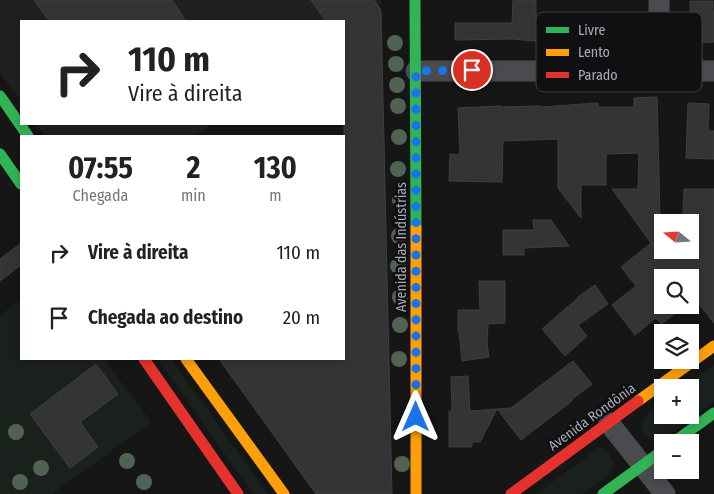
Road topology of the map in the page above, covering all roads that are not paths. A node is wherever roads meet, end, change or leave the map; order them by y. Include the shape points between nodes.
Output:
1 (415, 0) edge
2 (416, 71) junction
3 (536, 71) edge
4 (0, 96) edge
5 (11, 112) junction
6 (0, 120) edge
7 (20, 125) edge
8 (0, 154) edge
9 (20, 183) edge
10 (714, 346) edge
11 (145, 360) edge
12 (187, 360) edge
13 (714, 413) edge
14 (609, 423) junction
15 (685, 434) edge
16 (654, 457) edge
17 (642, 466) junction
18 (238, 494) edge
19 (284, 494) edge
20 (416, 494) edge
21 (511, 494) edge
22 (603, 494) edge
23 (665, 494) edge

1 - 2 street, Avenida das Indústrias
2 - 3 street
2 - 20 street, Avenida das Indústrias
4 - 5 street
5 - 6 street
5 - 7 street
8 - 9 street
10 - 14 street, Avenida Rondônia
11 - 18 street
12 - 19 street
13 - 15 street
14 - 17 street
14 - 21 street, Avenida Rondônia
16 - 17 street
17 - 22 street
17 - 23 street

